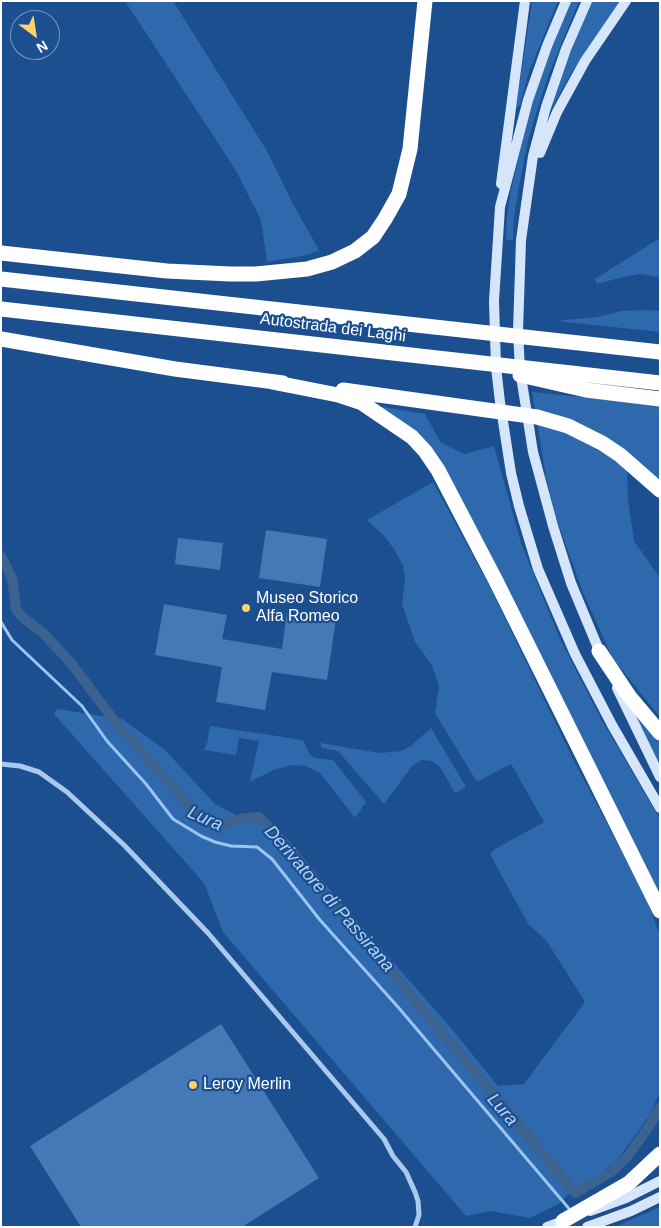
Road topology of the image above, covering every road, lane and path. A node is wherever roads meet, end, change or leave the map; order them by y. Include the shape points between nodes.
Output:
1 (425, 1) edge
2 (525, 1) edge
3 (566, 1) edge
4 (587, 1) edge
5 (626, 1) edge
6 (500, 207) junction
7 (524, 209) junction
8 (1, 253) edge
9 (1, 280) edge
10 (1, 309) edge
11 (1, 339) edge
12 (660, 352) edge
13 (466, 361) junction
14 (272, 382) junction
15 (660, 383) edge
16 (660, 399) edge
17 (660, 490) edge
18 (599, 650) junction
19 (660, 733) edge
20 (1, 764) edge
21 (660, 778) edge
22 (660, 808) edge
23 (660, 910) edge
24 (660, 1154) edge
25 (660, 1181) edge
26 (660, 1197) edge
27 (588, 1210) junction
28 (554, 1224) edge
29 (415, 1227) edge
30 (587, 1227) edge

1 - 8 highway via 410,149 399,194 373,237 355,252 307,269 256,274 167,271
2 - 6 main road via 501,176
3 - 6 main road via 528,100
4 - 7 main road via 546,107
5 - 7 main road via 585,61 557,112 543,143
6 - 22 main road via 494,302 496,368 507,450 521,514 538,569 575,654
7 - 18 main road via 518,331 522,387 533,452 571,583
9 - 12 highway, Autostrada dei Laghi
10 - 13 highway, Autostrada dei Laghi
11 - 14 highway
13 - 15 highway, Autostrada dei Laghi
13 - 16 highway via 586,390
14 - 17 highway via 475,408 554,422 602,443
14 - 23 highway via 362,403 412,437 425,451 492,572
18 - 19 highway via 628,696
18 - 21 main road
20 - 29 street via 39,772 67,792 208,932 384,1139 415,1192 419,1209
24 - 27 highway
25 - 27 main road via 626,1198
26 - 30 main road
27 - 28 highway

